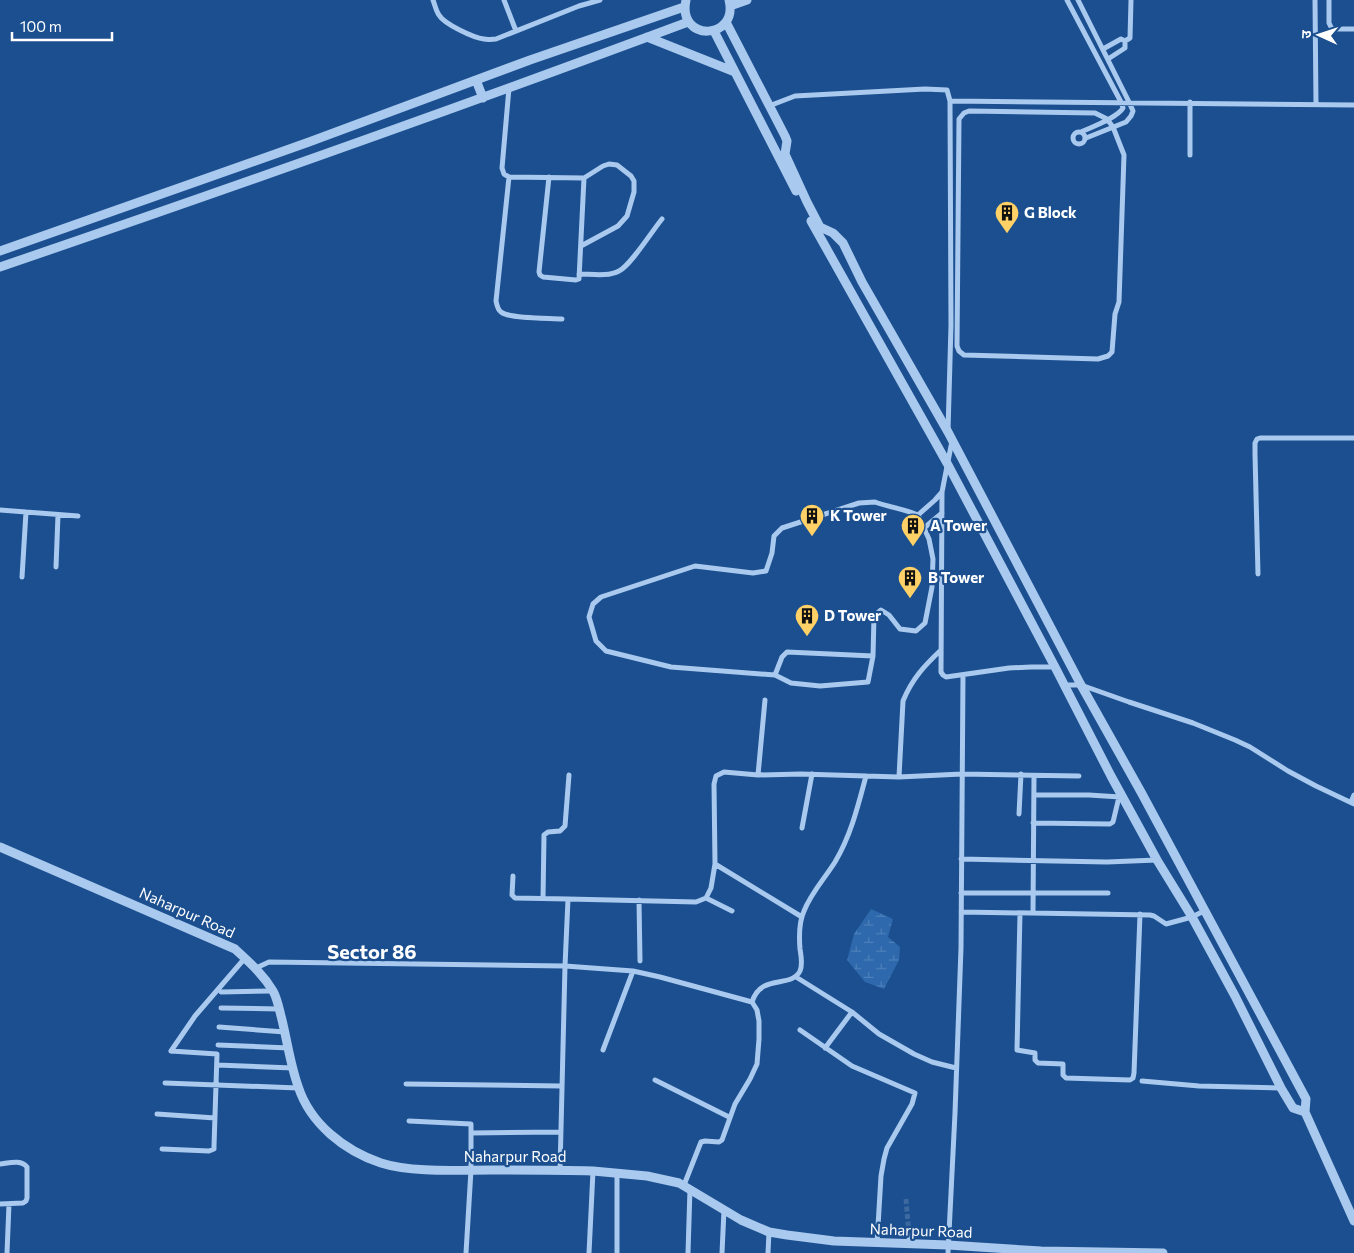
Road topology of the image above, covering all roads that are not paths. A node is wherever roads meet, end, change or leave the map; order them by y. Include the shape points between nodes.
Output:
1 (433, 0) edge
2 (504, 0) edge
3 (577, 0) edge
4 (600, 0) edge
5 (747, 0) edge
6 (1067, 0) edge
7 (1078, 0) edge
8 (1131, 0) edge
9 (1315, 0) edge
10 (1329, 0) edge
11 (730, 3) edge
12 (685, 4) edge
13 (579, 6) junction
14 (688, 22) junction
15 (726, 22) junction
16 (1354, 29) edge
17 (516, 31) junction
18 (714, 31) junction
19 (648, 37) junction
20 (1126, 41) junction
21 (1103, 49) junction
22 (1108, 59) junction
23 (735, 72) junction
24 (476, 80) junction
25 (510, 88) junction
26 (483, 98) junction
27 (950, 100) junction
28 (1122, 102) junction
29 (1129, 102) junction
30 (1190, 102) junction
31 (1316, 104) junction
32 (1354, 105) edge
33 (769, 106) junction
34 (1107, 119) junction
35 (1113, 127) junction
36 (1081, 132) junction
37 (1086, 138) junction
38 (1190, 155) dead end
39 (509, 177) junction
40 (549, 178) junction
41 (584, 178) junction
42 (662, 219) dead end
43 (581, 246) junction
44 (0, 251) edge
45 (0, 267) edge
46 (579, 274) junction
47 (562, 319) dead end
48 (950, 436) junction
49 (1354, 438) edge
50 (947, 463) junction
51 (942, 492) junction
52 (0, 510) edge
53 (26, 512) junction
54 (942, 513) junction
55 (58, 515) junction
56 (918, 515) junction
57 (78, 516) dead end
58 (924, 528) junction
59 (56, 567) dead end
60 (1258, 574) dead end
61 (22, 577) dead end
62 (941, 650) junction
63 (873, 656) junction
64 (1056, 667) junction
65 (775, 675) junction
66 (963, 675) junction
67 (1064, 684) junction
68 (1081, 685) junction
69 (765, 700) dead end
70 (812, 774) junction
71 (962, 774) junction
72 (1021, 774) junction
73 (569, 775) dead end
74 (758, 775) junction
75 (866, 776) junction
76 (1034, 776) junction
77 (1080, 776) dead end
78 (899, 777) junction
79 (1034, 795) junction
80 (1354, 795) edge
81 (1121, 797) junction
82 (1352, 803) edge
83 (1019, 814) dead end
84 (1033, 824) junction
85 (802, 828) dead end
86 (0, 847) edge
87 (961, 859) junction
88 (1033, 860) junction
89 (1157, 860) junction
90 (715, 864) junction
91 (513, 876) dead end
92 (961, 893) junction
93 (1033, 893) junction
94 (1108, 893) dead end
95 (706, 898) junction
96 (542, 899) junction
97 (568, 899) junction
98 (639, 900) junction
99 (732, 911) dead end
100 (961, 912) junction
101 (1204, 912) junction
102 (1020, 913) junction
103 (1033, 913) junction
104 (1140, 914) junction
105 (802, 917) junction
106 (1192, 917) junction
107 (245, 958) junction
108 (640, 961) dead end
109 (565, 966) junction
110 (256, 968) junction
111 (633, 971) junction
112 (796, 977) junction
113 (221, 992) dead end
114 (273, 992) junction
115 (752, 1002) junction
116 (221, 1008) dead end
117 (279, 1009) junction
118 (852, 1012) junction
119 (219, 1027) dead end
120 (800, 1030) dead end
121 (285, 1032) junction
122 (218, 1045) dead end
123 (289, 1048) junction
124 (825, 1048) junction
125 (603, 1050) dead end
126 (217, 1064) junction
127 (293, 1068) junction
128 (956, 1068) junction
129 (655, 1080) dead end
130 (1142, 1081) dead end
131 (165, 1083) dead end
132 (406, 1084) dead end
133 (216, 1085) junction
134 (562, 1086) junction
135 (298, 1088) junction
136 (1281, 1088) junction
137 (1305, 1112) junction
138 (157, 1114) dead end
139 (729, 1117) junction
140 (215, 1118) junction
141 (409, 1121) dead end
142 (561, 1132) junction
143 (471, 1133) junction
144 (162, 1149) dead end
145 (0, 1164) edge
146 (470, 1170) junction
147 (560, 1170) junction
148 (594, 1171) junction
149 (617, 1172) junction
150 (687, 1187) junction
151 (0, 1204) edge
152 (9, 1204) junction
153 (724, 1210) junction
154 (1354, 1221) edge
155 (769, 1232) junction
156 (877, 1242) junction
157 (948, 1249) edge
158 (1041, 1252) edge
159 (1131, 1252) edge
160 (7, 1253) edge
161 (466, 1253) edge
162 (589, 1253) edge
163 (617, 1253) edge
164 (688, 1253) edge
165 (722, 1253) edge
166 (768, 1253) edge
167 (1163, 1253) edge

1 - 17 street via 442,19 474,36 496,39
2 - 17 street
3 - 13 street
4 - 13 street
5 - 11 street
6 - 28 street
7 - 21 street
8 - 20 street via 1130,38
9 - 31 street
10 - 16 street via 1332,29
11 - 15 street
12 - 14 street
12 - 24 street
13 - 17 street
14 - 18 street via 700,30
14 - 19 street
15 - 18 street
15 - 33 street
18 - 23 street
19 - 23 street
19 - 25 street
20 - 21 street via 1121,39
20 - 22 street via 1125,48
21 - 22 street
22 - 29 street
23 - 50 street via 814,228
24 - 26 street
24 - 44 street
25 - 26 street
25 - 39 street via 502,168
26 - 45 street
27 - 28 street
27 - 33 street via 945,89 925,89 795,96
27 - 48 street
28 - 29 street
28 - 34 street via 1120,113
29 - 30 street
29 - 35 street via 1133,111 1130,116 1126,122
30 - 31 street
30 - 38 street
31 - 32 street
33 - 48 street via 785,136 785,154 820,227 833,232 843,243
34 - 35 street
34 - 35 street via 1095,113 977,111 959,119 957,346 964,355 1098,359 1112,352 1119,302 1124,155
34 - 36 street
35 - 37 street
36 - 37 street
36 - 37 street via 1074,134 1076,144 1081,144
39 - 40 street
39 - 47 street via 498,308 512,316
40 - 41 street
40 - 46 street via 539,272 544,276 576,280
41 - 43 street
41 - 43 street via 603,166 616,165 631,176 634,192 627,216 618,226
42 - 46 street via 629,263 618,272
43 - 46 street
48 - 50 street
48 - 68 street
49 - 60 street via 1257,439
50 - 51 street
50 - 64 street
51 - 54 street
51 - 56 street
52 - 53 street
53 - 55 street
53 - 61 street
54 - 58 street
54 - 62 street
55 - 57 street
55 - 59 street
56 - 58 street
56 - 65 street via 874,502 859,503 782,528 774,536 766,571 753,573 695,566 601,597 589,617 596,641 606,651 671,667
58 - 63 street via 930,539 933,559 925,623 916,631 900,629 881,610 874,616
62 - 66 street via 943,675
62 - 78 street via 921,669 903,701
63 - 65 street via 787,652
63 - 65 street via 868,682 820,686 791,683
64 - 66 street via 1009,668
64 - 67 street
66 - 71 street
67 - 68 street
67 - 81 street
68 - 82 street via 1235,740 1309,783
68 - 101 street
69 - 74 street
70 - 74 street
70 - 75 street
70 - 85 street
71 - 72 street
71 - 78 street
71 - 87 street
72 - 76 street
72 - 83 street
73 - 96 street via 565,826 560,831 544,835
74 - 90 street via 724,772 716,776
75 - 78 street
75 - 105 street via 844,846
76 - 77 street
76 - 79 street
79 - 81 street
79 - 84 street
80 - 82 street
81 - 84 street via 1110,824
81 - 89 street
84 - 88 street
86 - 107 street, Naharpur Road via 205,935 235,949
87 - 88 street
87 - 92 street
88 - 89 street
88 - 93 street
89 - 106 street
90 - 95 street
90 - 105 street
91 - 96 street via 514,898
92 - 93 street
92 - 100 street
93 - 94 street
93 - 103 street
95 - 98 street via 696,902
95 - 99 street
96 - 97 street
97 - 98 street
97 - 109 street
98 - 108 street
100 - 102 street
100 - 128 street
101 - 106 street
101 - 137 street via 1306,1099
102 - 103 street
102 - 104 street via 1017,1050 1035,1053 1038,1063 1063,1064 1066,1078 1130,1080 1134,1073
103 - 104 street
104 - 106 street via 1154,916 1166,924
105 - 112 street via 802,965
106 - 136 street
107 - 110 street, Naharpur Road
107 - 126 street via 195,1016 171,1051 217,1054
109 - 110 street via 269,962
109 - 111 street
109 - 134 street
110 - 114 street, Naharpur Road
111 - 115 street
111 - 125 street
112 - 115 street via 765,985 754,995
112 - 118 street
113 - 114 street
114 - 117 street, Naharpur Road
115 - 139 street via 759,1021 756,1064
116 - 117 street
117 - 121 street, Naharpur Road
118 - 124 street
118 - 128 street via 879,1034 914,1054
119 - 121 street
120 - 124 street
121 - 123 street, Naharpur Road
122 - 123 street
123 - 127 street, Naharpur Road
124 - 156 street via 852,1066 915,1093 885,1154
126 - 127 street
126 - 133 street
127 - 135 street, Naharpur Road
128 - 157 street
129 - 139 street
130 - 136 street
131 - 133 street
132 - 134 street
133 - 135 street
133 - 140 street
134 - 142 street
135 - 146 street, Naharpur Road via 324,1129 354,1151 382,1164 400,1167
136 - 137 street via 1293,1108
137 - 154 street
138 - 140 street
139 - 150 street via 721,1141 699,1144
140 - 144 street via 214,1149
141 - 143 street via 469,1123
142 - 143 street
142 - 147 street
143 - 146 street
145 - 152 street via 22,1162 27,1167 28,1198 23,1203
146 - 147 street, Naharpur Road
146 - 161 street
147 - 148 street, Naharpur Road
148 - 149 street, Naharpur Road
148 - 162 street
149 - 150 street, Naharpur Road via 663,1179
149 - 163 street
150 - 153 street, Naharpur Road
150 - 164 street
151 - 152 street
152 - 160 street
153 - 155 street, Naharpur Road
153 - 165 street
155 - 156 street, Naharpur Road via 812,1239
155 - 166 street
156 - 157 street, Naharpur Road via 910,1240
157 - 158 street, Naharpur Road
158 - 159 street, Naharpur Road
159 - 167 street, Naharpur Road

